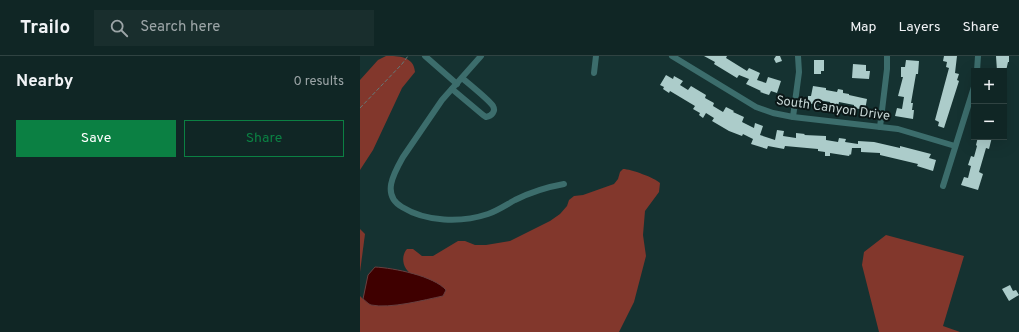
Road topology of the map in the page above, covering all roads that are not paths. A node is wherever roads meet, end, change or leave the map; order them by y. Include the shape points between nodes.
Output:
1 (425, 56) edge
2 (481, 56) edge
3 (596, 56) edge
4 (672, 56) edge
5 (798, 56) edge
6 (887, 56) edge
7 (978, 56) edge
8 (977, 68) edge
9 (594, 73) dead end
10 (462, 78) junction
11 (457, 84) junction
12 (452, 89) junction
13 (971, 96) edge
14 (793, 117) junction
15 (880, 126) junction
16 (955, 146) junction
17 (564, 184) dead end
18 (942, 186) dead end

1 - 11 street
2 - 10 street
3 - 9 street
4 - 14 street, South Canyon Drive via 756,107
5 - 14 street via 799,72
6 - 15 street
7 - 8 street
10 - 11 street
10 - 12 street via 492,104 492,114 486,117
11 - 12 street
12 - 17 street via 430,117 398,167 390,191 397,205 429,217 451,220 473,218 488,214 538,190
13 - 16 street
14 - 15 street, South Canyon Drive
15 - 16 street, South Canyon Drive via 916,133
16 - 18 street

